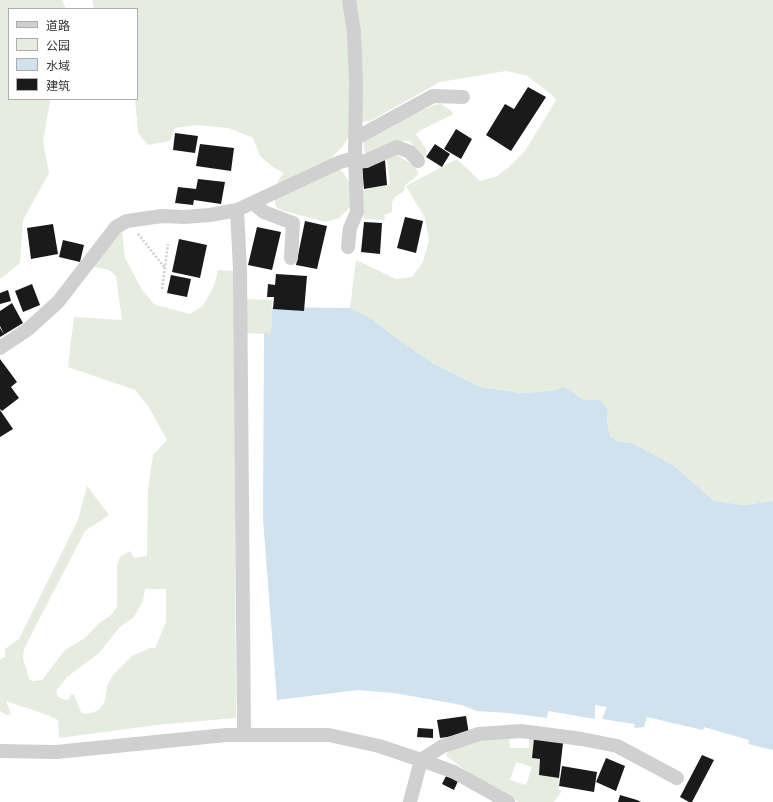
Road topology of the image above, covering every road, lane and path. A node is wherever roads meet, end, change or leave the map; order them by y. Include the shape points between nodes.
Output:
1 (349, 0) edge
2 (463, 97) dead end
3 (356, 138) junction
4 (355, 160) junction
5 (418, 161) dead end
6 (253, 202) junction
7 (237, 210) junction
8 (264, 212) junction
9 (127, 221) junction
10 (237, 228) junction
11 (168, 244) dead end
12 (348, 247) dead end
13 (291, 258) dead end
14 (165, 268) junction
15 (162, 289) dead end
16 (0, 348) edge
17 (244, 735) junction
18 (0, 751) edge
19 (422, 760) junction
20 (677, 778) dead end
21 (410, 802) edge
22 (508, 802) edge

1 - 3 street via 354,32
2 - 3 street via 433,96
3 - 4 street
4 - 5 street via 370,160 397,147 410,152
4 - 6 street via 317,172
4 - 12 street via 356,212 350,228
6 - 7 street
6 - 8 street
7 - 9 street via 184,218 162,216
7 - 10 street
8 - 10 street via 250,213
8 - 13 street via 293,223
9 - 14 path
9 - 16 street via 108,236 58,302 27,330
10 - 17 street via 240,270
11 - 14 path
14 - 15 path
17 - 18 street via 56,752
17 - 19 street via 328,735 379,746
19 - 20 street via 443,746 479,734 521,731 617,746
19 - 21 street
19 - 22 street via 454,772

